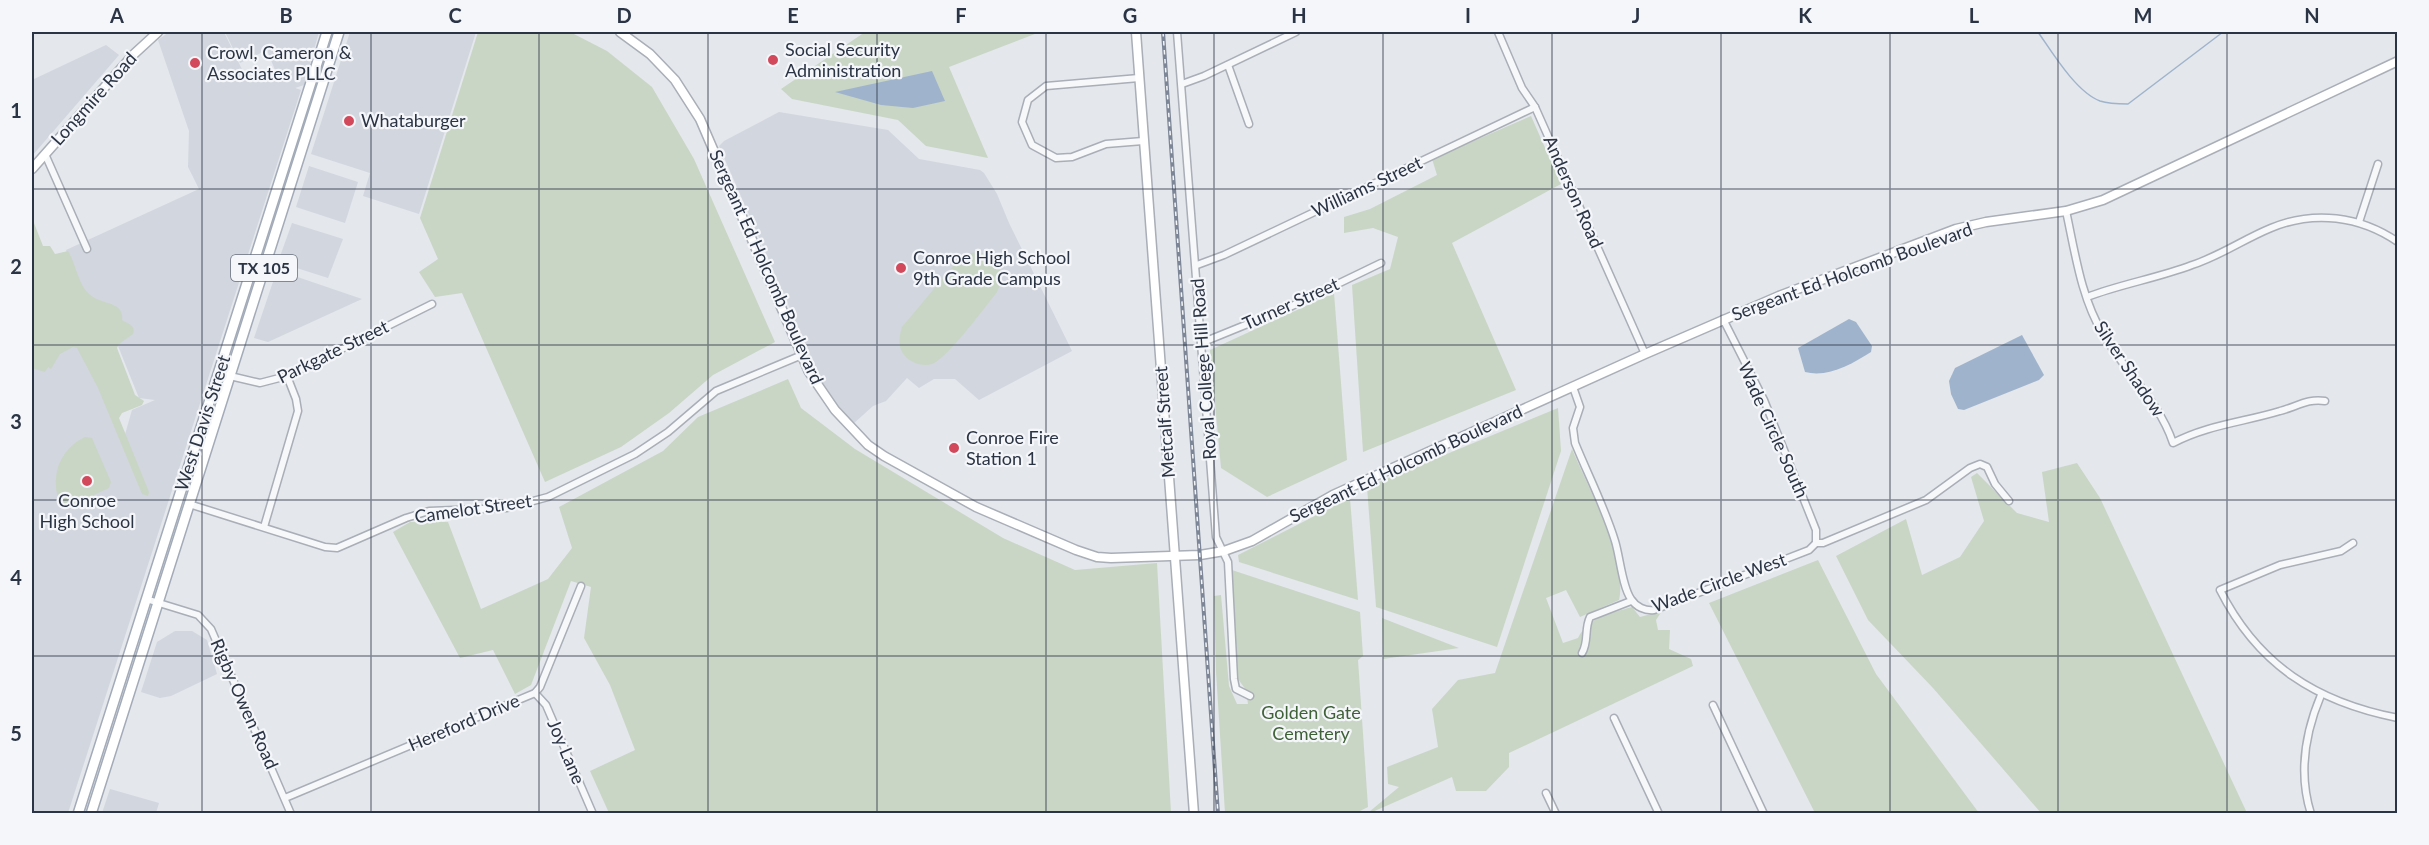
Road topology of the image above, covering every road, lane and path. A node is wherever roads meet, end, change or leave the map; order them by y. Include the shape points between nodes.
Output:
1 (158, 32) edge
2 (327, 32) edge
3 (339, 32) edge
4 (620, 32) edge
5 (1136, 32) edge
6 (1177, 32) edge
7 (1296, 32) edge
8 (1498, 32) edge
9 (2397, 61) edge
10 (1228, 64) junction
11 (1139, 78) junction
12 (1182, 84) junction
13 (1536, 107) junction
14 (1250, 124) dead end
15 (1143, 141) junction
16 (290, 148) junction
17 (45, 154) junction
18 (2378, 164) dead end
19 (32, 169) edge
20 (2066, 211) junction
21 (282, 213) junction
22 (2359, 222) junction
23 (2397, 242) edge
24 (87, 249) dead end
25 (1381, 263) dead end
26 (1197, 265) junction
27 (2087, 297) junction
28 (432, 304) dead end
29 (1724, 319) junction
30 (236, 320) junction
31 (1201, 343) junction
32 (1645, 354) junction
33 (802, 355) junction
34 (220, 369) junction
35 (230, 376) junction
36 (287, 376) junction
37 (1574, 387) junction
38 (2325, 401) dead end
39 (214, 426) junction
40 (194, 452) junction
41 (2009, 501) dead end
42 (189, 504) junction
43 (264, 527) junction
44 (1816, 543) junction
45 (2353, 543) dead end
46 (1224, 551) junction
47 (1175, 555) junction
48 (581, 586) dead end
49 (146, 599) junction
50 (1631, 601) junction
51 (159, 603) junction
52 (1582, 653) dead end
53 (123, 671) junction
54 (535, 693) junction
55 (2321, 695) junction
56 (1250, 696) dead end
57 (1713, 705) dead end
58 (1614, 718) dead end
59 (2397, 718) edge
60 (117, 730) junction
61 (1546, 793) dead end
62 (285, 798) junction
63 (78, 813) edge
64 (91, 813) edge
65 (291, 813) edge
66 (593, 813) edge
67 (1194, 813) edge
68 (1556, 813) edge
69 (1659, 813) edge
70 (1764, 813) edge
71 (2311, 813) edge

1 - 17 street, Longmire Road
2 - 16 main road, West Davis Street / TX 105
3 - 21 main road, West Davis Street / TX 105
4 - 33 street, Sergeant Ed Holcomb Boulevard via 639,44 675,80 700,118
5 - 11 street, Metcalf Street
6 - 12 street, Royal College Hill Road
7 - 10 street
8 - 13 street, Anderson Road via 1522,88
9 - 20 street, Sergeant Ed Holcomb Boulevard via 2103,200
10 - 12 street
10 - 14 street
11 - 15 street, Metcalf Street
11 - 15 street via 1046,86 1028,100 1022,122 1032,145 1056,158 1072,157 1106,144
12 - 26 street, Royal College Hill Road
13 - 26 street, Williams Street
13 - 32 street, Anderson Road
15 - 47 street, Metcalf Street
16 - 21 main road via 290,163 277,204
16 - 30 main road, West Davis Street / TX 105
17 - 19 street, Longmire Road
17 - 24 street
18 - 22 street
20 - 27 street, Silver Shadow
20 - 29 street, Sergeant Ed Holcomb Boulevard via 1956,229
21 - 35 main road, West Davis Street / TX 105
22 - 23 street
22 - 27 street via 2323,218 2285,222 2195,264
25 - 31 street, Turner Street via 1292,306
26 - 31 street, Royal College Hill Road
27 - 38 street, Silver Shadow via 2103,334 2152,401 2173,442 2313,399
28 - 36 street, Parkgate Street
29 - 32 street, Sergeant Ed Holcomb Boulevard
29 - 44 street, Wade Circle South via 1764,400 1816,530
30 - 34 main road, West Davis Street / TX 105
30 - 35 main road via 237,331 227,363
31 - 46 street, Royal College Hill Road via 1216,537
32 - 37 street, Sergeant Ed Holcomb Boulevard
33 - 43 street, Camelot Street via 717,392 635,454 548,497 507,508 429,511 337,548
33 - 47 street, Sergeant Ed Holcomb Boulevard via 835,410 868,445 976,507 1097,557
34 - 39 main road via 222,381 213,414
34 - 40 main road, West Davis Street / TX 105
35 - 36 street, Parkgate Street via 260,383
35 - 39 main road, West Davis Street / TX 105
36 - 43 street via 298,411
37 - 46 street, Sergeant Ed Holcomb Boulevard via 1333,495 1252,541
37 - 50 street via 1580,407 1573,428 1575,443 1614,540
39 - 42 main road, West Davis Street / TX 105
40 - 42 main road via 196,458 184,497
40 - 49 main road, West Davis Street / TX 105
41 - 44 street, Wade Circle West via 1987,467 1980,464 1926,500
42 - 43 street, Camelot Street
42 - 51 main road, West Davis Street / TX 105
44 - 50 street, Wade Circle West via 1809,550 1654,610 1644,610
45 - 55 street via 2341,551 2280,565 2220,590 2262,651
46 - 47 street, Sergeant Ed Holcomb Boulevard
46 - 56 street, Royal College Hill Road via 1228,562 1234,679 1236,689
47 - 67 street, Metcalf Street
48 - 54 street, Hereford Drive
49 - 51 street, Rigby Owen Road
49 - 53 main road, West Davis Street / TX 105
50 - 52 street, Wade Circle West via 1590,617
51 - 60 main road, West Davis Street / TX 105
51 - 62 street, Rigby Owen Road via 198,615 211,629
53 - 60 main road via 125,679 112,722
53 - 63 main road, West Davis Street / TX 105
54 - 62 street, Hereford Drive
54 - 66 street, Joy Lane via 546,705
55 - 59 street
55 - 71 street via 2305,752
57 - 70 street
58 - 69 street
60 - 64 main road, West Davis Street / TX 105
61 - 68 street
62 - 65 street, Rigby Owen Road

